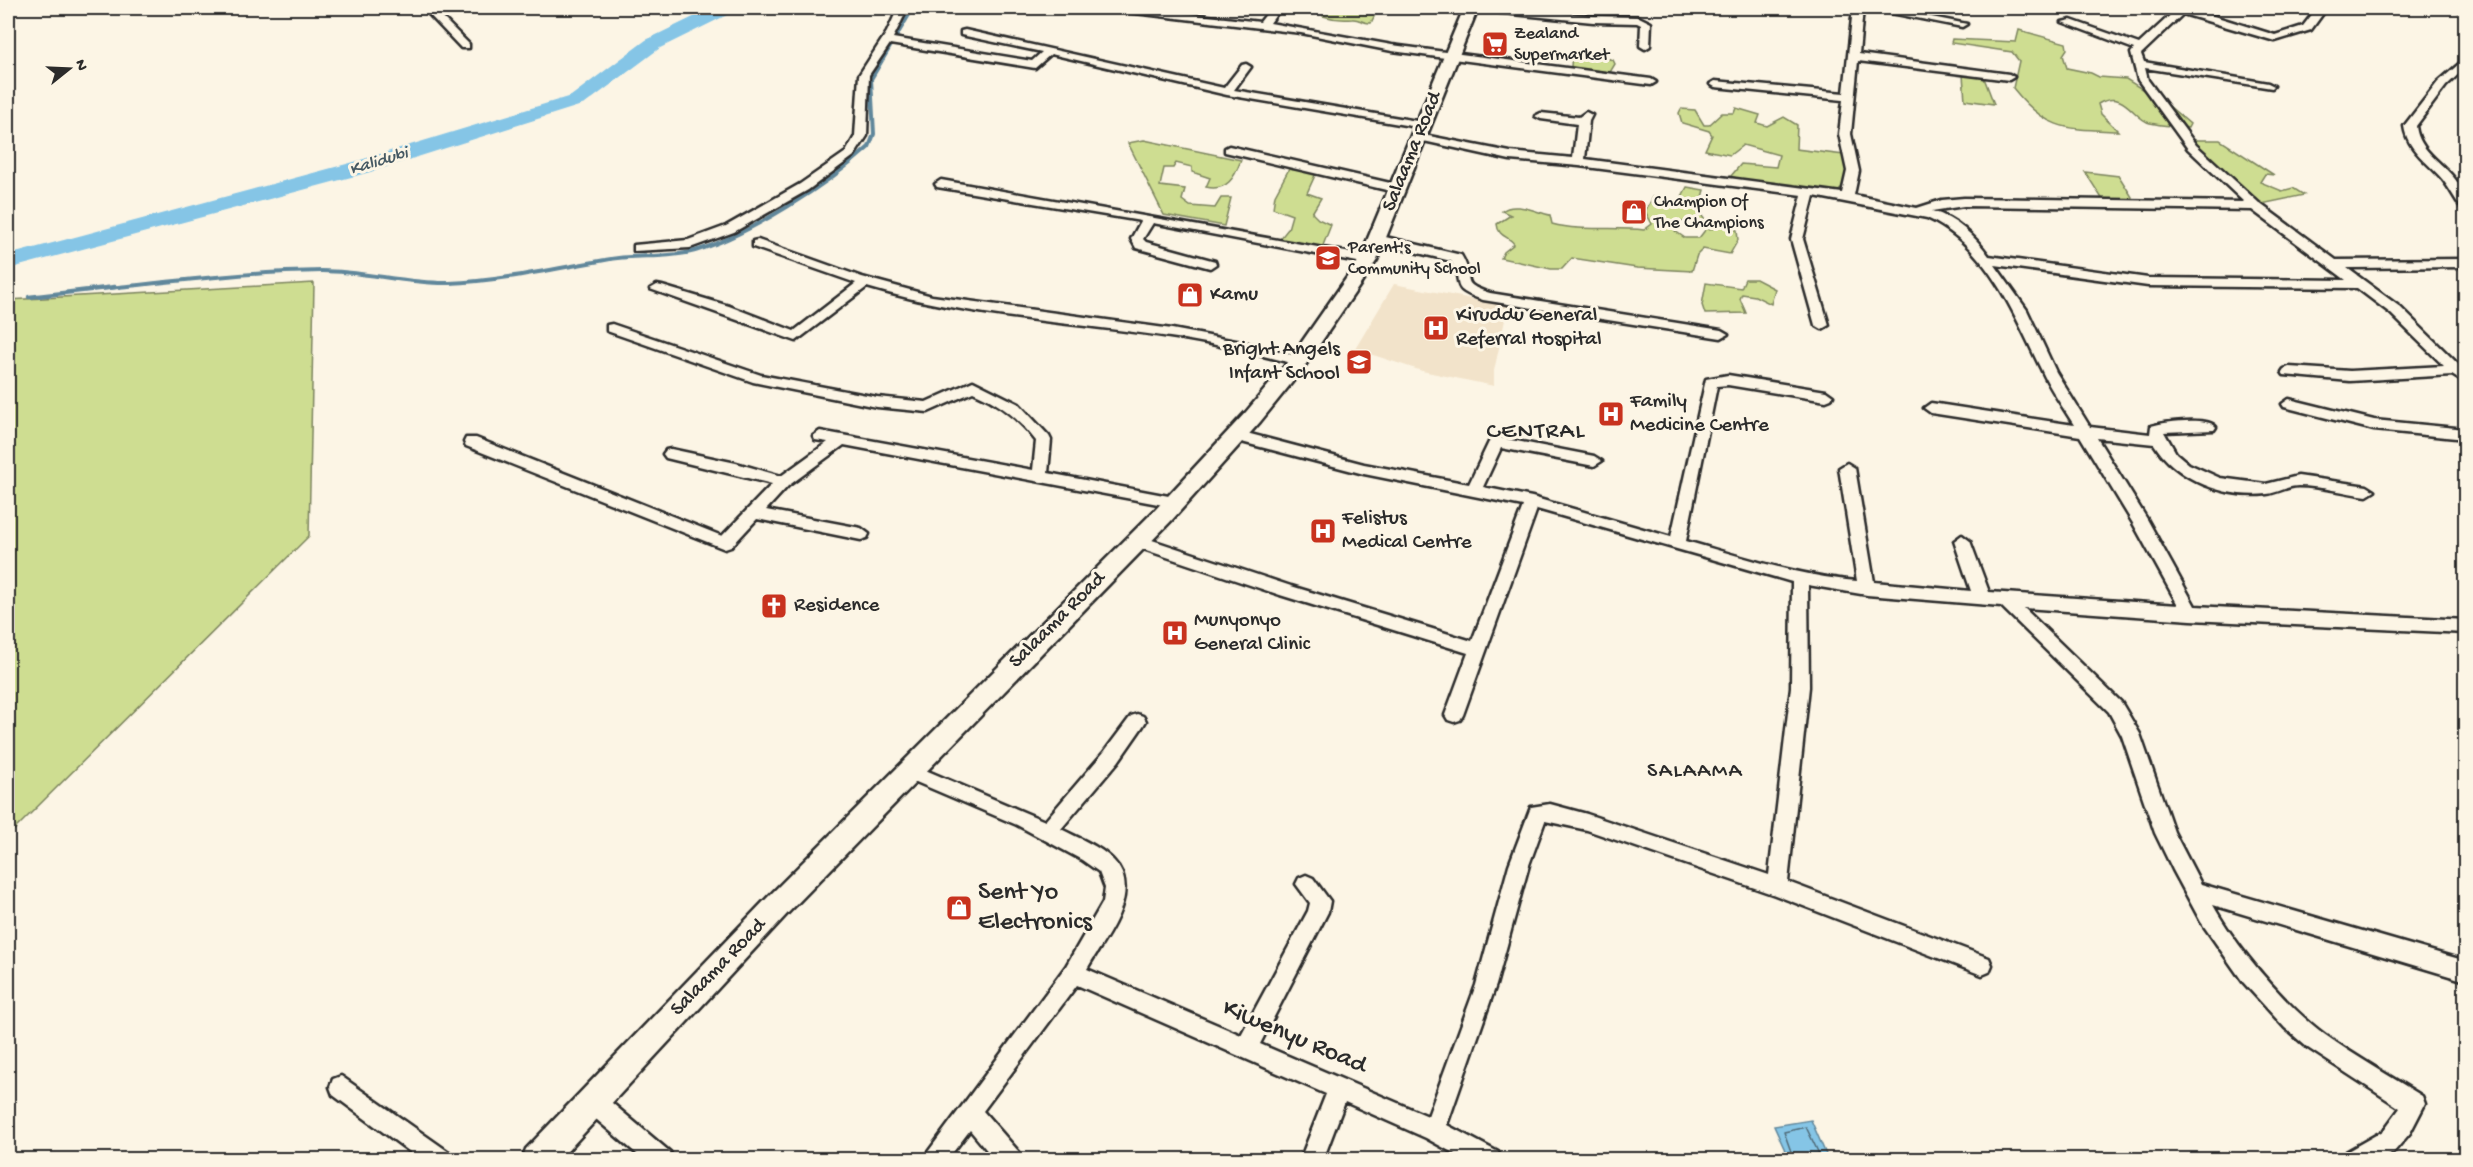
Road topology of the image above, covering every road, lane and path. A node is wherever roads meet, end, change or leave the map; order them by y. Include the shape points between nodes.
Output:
1 (428, 8) edge
2 (903, 8) edge
3 (1118, 8) edge
4 (1276, 8) edge
5 (1471, 8) edge
6 (1482, 8) edge
7 (1858, 8) edge
8 (1871, 8) edge
9 (2322, 8) edge
10 (2181, 9) edge
11 (2067, 22) dead end
12 (1962, 24) dead end
13 (1262, 26) junction
14 (965, 33) dead end
15 (891, 41) junction
16 (465, 46) dead end
17 (1645, 46) dead end
18 (2141, 48) junction
19 (1048, 51) junction
20 (1452, 56) junction
21 (1854, 57) junction
22 (2466, 61) edge
23 (2139, 64) junction
24 (1246, 67) dead end
25 (2009, 77) dead end
26 (1651, 82) dead end
27 (1715, 84) dead end
28 (2268, 86) dead end
29 (1227, 92) junction
30 (1850, 97) junction
31 (1540, 116) dead end
32 (1421, 131) junction
33 (1229, 150) dead end
34 (1579, 162) junction
35 (941, 184) dead end
36 (1399, 189) junction
37 (1809, 192) junction
38 (1846, 198) junction
39 (2255, 206) junction
40 (2466, 206) edge
41 (1918, 212) junction
42 (1149, 219) junction
43 (1377, 239) junction
44 (758, 244) dead end
45 (639, 248) dead end
46 (1368, 260) junction
47 (1987, 261) junction
48 (2466, 263) edge
49 (1210, 264) dead end
50 (2333, 264) junction
51 (864, 282) junction
52 (2360, 284) junction
53 (657, 289) dead end
54 (1822, 325) dead end
55 (612, 328) dead end
56 (1720, 334) dead end
57 (1299, 361) junction
58 (2289, 372) dead end
59 (2461, 375) edge
60 (1826, 396) dead end
61 (2289, 404) dead end
62 (1931, 408) dead end
63 (2209, 427) dead end
64 (2086, 432) junction
65 (2466, 434) edge
66 (1235, 435) junction
67 (820, 436) dead end
68 (2159, 440) junction
69 (840, 441) junction
70 (471, 442) dead end
71 (671, 454) dead end
72 (1593, 461) dead end
73 (1847, 468) dead end
74 (1040, 478) junction
75 (783, 482) junction
76 (1474, 490) junction
77 (2367, 491) dead end
78 (1174, 502) junction
79 (1532, 502) junction
80 (754, 513) junction
81 (861, 534) dead end
82 (1137, 541) junction
83 (1962, 541) dead end
84 (1678, 543) junction
85 (1800, 579) junction
86 (1867, 589) junction
87 (1983, 600) junction
88 (2006, 602) junction
89 (2191, 614) junction
90 (2466, 627) edge
91 (1479, 650) junction
92 (1454, 715) dead end
93 (1137, 721) dead end
94 (909, 771) junction
95 (1047, 832) junction
96 (1306, 884) dead end
97 (1778, 887) junction
98 (2195, 891) junction
99 (1982, 964) dead end
100 (2466, 971) edge
101 (1074, 974) junction
102 (1246, 1048) junction
103 (341, 1087) dead end
104 (1339, 1088) junction
105 (591, 1100) junction
106 (969, 1112) junction
107 (1434, 1130) junction
108 (441, 1160) edge
109 (537, 1160) edge
110 (662, 1160) edge
111 (933, 1160) edge
112 (1011, 1160) edge
113 (1311, 1160) edge
114 (1490, 1160) edge
115 (2355, 1160) edge

1 - 16 street
2 - 15 street
3 - 13 street
4 - 13 street
5 - 20 main road, Salaama Road
6 - 17 street via 1639,20 1646,23
7 - 21 street
8 - 12 street
9 - 10 street via 2307,28 2275,38
10 - 18 street
11 - 18 street
13 - 20 street
14 - 19 street
15 - 19 street via 1035,65
15 - 45 street via 864,75 861,136 850,154 804,187 730,229 690,244
18 - 23 street via 2136,53
19 - 29 street
20 - 26 street
20 - 32 main road, Salaama Road
21 - 25 street
21 - 30 street
22 - 40 street via 2442,84 2410,126 2410,132
23 - 28 street
23 - 39 street via 2143,80 2183,136
24 - 29 street
27 - 30 street
29 - 32 street
30 - 38 street via 1845,134 1853,171
31 - 34 street via 1585,118
32 - 34 street via 1510,156
32 - 36 main road, Salaama Road
33 - 36 street
34 - 37 street
35 - 42 street
36 - 43 main road, Salaama Road
37 - 38 street
37 - 54 street via 1797,238
38 - 41 street
39 - 41 street via 1964,202
39 - 50 street
41 - 47 street via 1956,228
42 - 46 street
42 - 49 street via 1137,239 1141,244
43 - 46 main road, Salaama Road
43 - 56 street via 1456,258 1461,263 1462,283 1467,290 1488,297
44 - 51 street
46 - 57 main road, Salaama Road
47 - 52 street via 2148,282
47 - 64 street via 2020,310 2049,372
48 - 50 street
50 - 52 street
51 - 53 street via 796,337
51 - 57 street via 962,306 1243,345
52 - 59 street via 2408,321
55 - 74 street via 758,380 877,402 928,407 973,386 1007,400 1026,416 1044,440
57 - 66 main road, Salaama Road
58 - 59 street
60 - 84 street via 1728,380 1711,382
61 - 65 street via 2374,426
62 - 64 street
63 - 68 street via 2160,427 2156,429
64 - 68 street
64 - 89 street
66 - 76 street via 1364,469
66 - 78 main road, Salaama Road
67 - 69 street
68 - 77 street via 2181,465 2210,482 2262,489 2298,481
69 - 74 street
69 - 75 street
70 - 80 street via 725,543
71 - 75 street
72 - 76 street via 1497,442
73 - 86 street
74 - 78 street
75 - 80 street
76 - 79 street
78 - 82 main road, Salaama Road
79 - 84 street
79 - 91 street
80 - 81 street
82 - 91 street
82 - 94 main road, Salaama Road
83 - 87 street
84 - 85 street
85 - 86 street
85 - 97 street via 1800,687
86 - 87 street
87 - 88 street
88 - 89 street
88 - 98 street via 2115,707 2131,734 2164,833
89 - 90 street
91 - 92 street
93 - 95 street
94 - 95 street
94 - 105 main road, Salaama Road
95 - 101 street via 1089,854 1113,876 1113,903
96 - 102 street via 1320,901 1318,912
97 - 99 street
97 - 107 street via 1587,822 1550,812 1538,813 1519,865 1486,986
98 - 100 street
98 - 115 street via 2229,947 2292,1021 2338,1057 2414,1104 2398,1135 2382,1148
101 - 102 street, Kiwenyu Road
101 - 106 street
102 - 104 street, Kiwenyu Road
103 - 108 street
104 - 107 street, Kiwenyu Road
104 - 113 street
105 - 109 main road, Salaama Road
105 - 110 street
106 - 111 street
106 - 112 street
107 - 114 street, Kiwenyu Road

